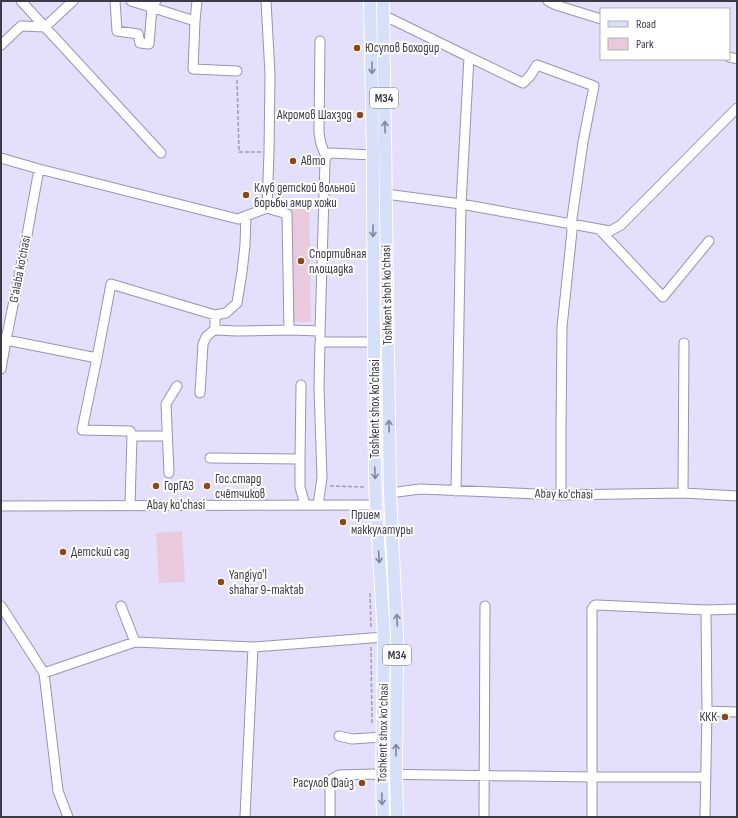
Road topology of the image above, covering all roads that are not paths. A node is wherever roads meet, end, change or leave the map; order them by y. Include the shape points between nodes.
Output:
1 (21, 1) edge
2 (73, 1) edge
3 (115, 1) edge
4 (131, 1) edge
5 (197, 1) edge
6 (266, 1) edge
7 (383, 1) edge
8 (548, 1) edge
9 (154, 4) edge
10 (369, 4) edge
11 (383, 15) junction
12 (600, 19) edge
13 (195, 20) junction
14 (45, 28) junction
15 (320, 41) dead end
16 (1, 45) edge
17 (469, 57) junction
18 (237, 71) road end
19 (737, 108) edge
20 (160, 153) dead end
21 (379, 155) junction
22 (326, 157) junction
23 (1, 158) edge
24 (39, 169) junction
25 (386, 194) junction
26 (461, 204) junction
27 (267, 208) junction
28 (246, 216) junction
29 (571, 225) junction
30 (600, 230) junction
31 (709, 241) dead end
32 (215, 316) junction
33 (214, 329) junction
34 (289, 330) junction
35 (320, 332) junction
36 (4, 339) edge
37 (320, 342) junction
38 (374, 342) junction
39 (684, 343) dead end
40 (97, 358) junction
41 (1, 369) edge
42 (301, 385) dead end
43 (177, 386) dead end
44 (200, 393) dead end
45 (132, 436) junction
46 (167, 436) junction
47 (210, 458) dead end
48 (300, 459) junction
49 (169, 473) dead end
50 (456, 492) junction
51 (390, 493) junction
52 (683, 494) junction
53 (561, 495) junction
54 (737, 496) edge
55 (376, 499) junction
56 (130, 505) junction
57 (305, 505) junction
58 (318, 505) junction
59 (391, 505) junction
60 (1, 506) edge
61 (1, 606) edge
62 (121, 606) dead end
63 (484, 606) dead end
64 (737, 609) edge
65 (706, 610) junction
66 (384, 637) junction
67 (135, 642) junction
68 (253, 647) junction
69 (44, 673) junction
70 (707, 711) junction
71 (737, 712) edge
72 (339, 736) dead end
73 (383, 737) junction
74 (382, 775) junction
75 (396, 775) junction
76 (484, 776) junction
77 (592, 777) junction
78 (706, 777) junction
79 (484, 815) dead end
80 (68, 817) edge
81 (245, 817) edge
82 (330, 817) edge
83 (383, 817) edge
84 (397, 817) edge
85 (592, 817) edge
86 (705, 817) edge

1 - 14 street
2 - 14 street
3 - 9 street via 117,32 138,34 140,44 149,44
4 - 9 street
5 - 13 street
6 - 27 street via 270,74
7 - 11 main road, Toshkent shox ko'chasi / M34
8 - 12 street
9 - 13 street
10 -> 21 main road, Toshkent shox ko'chasi / M34
11 - 17 street
21 -> 11 main road, Toshkent shox ko'chasi / M34
13 - 18 street via 193,69
14 - 16 street via 21,26
14 - 20 street
15 - 22 street via 319,133
17 - 26 street
17 - 29 street via 523,83 537,65 594,86
19 - 30 street via 621,225 610,231
21 - 22 street via 330,153
21 - 25 main road, Toshkent shox ko'chasi / M34
21 -> 38 main road, Toshkent shox ko'chasi / M34 via 373,192
22 - 35 street
23 - 24 street
24 - 28 street via 238,219
24 - 36 street, G’alaba ko’chasi
25 - 26 street
51 -> 25 main road, Toshkent shoh ko'chasi / M34
26 - 29 street
26 - 50 street
27 - 28 street
27 - 34 street via 287,214
28 - 32 street via 237,303 226,313
29 - 30 street
29 - 53 street via 562,327
30 - 31 street via 663,297
32 - 33 street
32 - 40 street via 111,284
33 - 34 street
33 - 44 street via 203,344
34 - 35 street
35 - 37 street
36 - 40 street
36 - 41 street, G’alaba ko’chasi
37 - 38 street
37 - 58 street via 322,478
38 -> 55 main road, Toshkent shox ko'chasi / M34
39 - 52 street
40 - 45 street via 82,430 130,431
42 - 48 street
43 - 46 street via 166,404
45 - 46 street
45 - 56 street
46 - 49 street
47 - 48 street
48 - 57 street via 300,487
50 - 51 street, Abay ko'chasi via 420,489
50 - 53 street, Abay ko'chasi
51 - 55 main road
51 - 59 main road, Toshkent shox ko'chasi / M34
52 - 53 street, Abay ko'chasi
52 - 54 street, Abay ko'chasi
55 - 58 street, Abay ko'chasi
55 - 59 main road
55 -> 66 main road, Toshkent shox ko'chasi / M34
56 - 57 street, Abay ko'chasi
56 - 60 street, Abay ko'chasi
57 - 58 street, Abay ko'chasi
75 -> 59 main road, Toshkent shox ko'chasi / M34 via 397,637
61 - 69 street
62 - 67 street
63 - 76 street
64 - 65 street
65 - 70 street
65 - 77 street via 597,605 593,607
66 - 68 street
66 - 73 main road, Toshkent shox ko'chasi / M34
67 - 68 street
67 - 69 street
68 - 81 street
69 - 80 street via 58,791
70 - 71 street
70 - 78 street
72 - 73 street via 352,739
73 - 74 main road, Toshkent shox ko'chasi / M34
74 - 75 street
74 - 82 street via 339,775 332,779
74 -> 83 main road, Toshkent shox ko'chasi / M34
75 - 76 street
75 - 84 main road, Toshkent shox ko'chasi / M34
76 - 77 street
76 - 79 street
77 - 78 street
77 - 85 street
78 - 86 street

